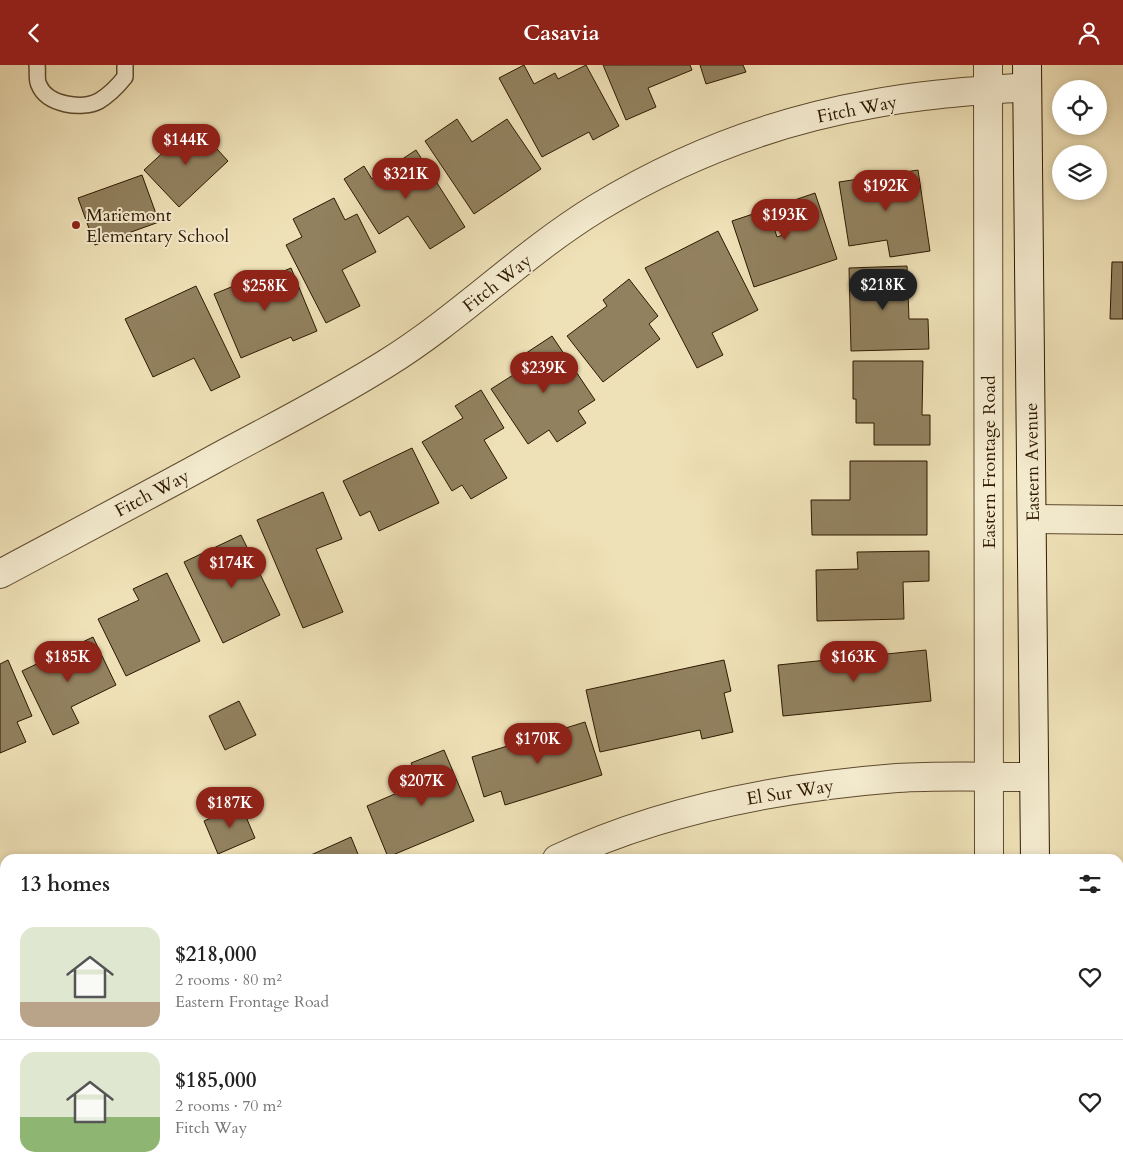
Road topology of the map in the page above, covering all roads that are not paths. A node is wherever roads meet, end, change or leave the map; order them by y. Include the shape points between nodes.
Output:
1 (37, 65) edge
2 (124, 65) edge
3 (1027, 76) edge
4 (988, 78) edge
5 (1033, 519) junction
6 (1123, 520) edge
7 (0, 574) edge
8 (989, 777) junction
9 (1033, 777) junction
10 (570, 854) edge
11 (988, 854) edge
12 (1035, 854) edge

1 - 2 lane via 38,85 50,98 70,105 96,102 115,90 125,77
3 - 4 street, Fitch Way
3 - 5 street, Eastern Avenue
4 - 7 street, Fitch Way via 793,122 667,170 597,208 409,349 342,391
4 - 8 street, Eastern Frontage Road
5 - 6 street
5 - 9 street, Eastern Avenue
8 - 9 street, El Sur Way
8 - 10 street, El Sur Way via 899,778 797,788 697,809 632,829
8 - 11 street, Eastern Frontage Road
9 - 12 street, Eastern Avenue

